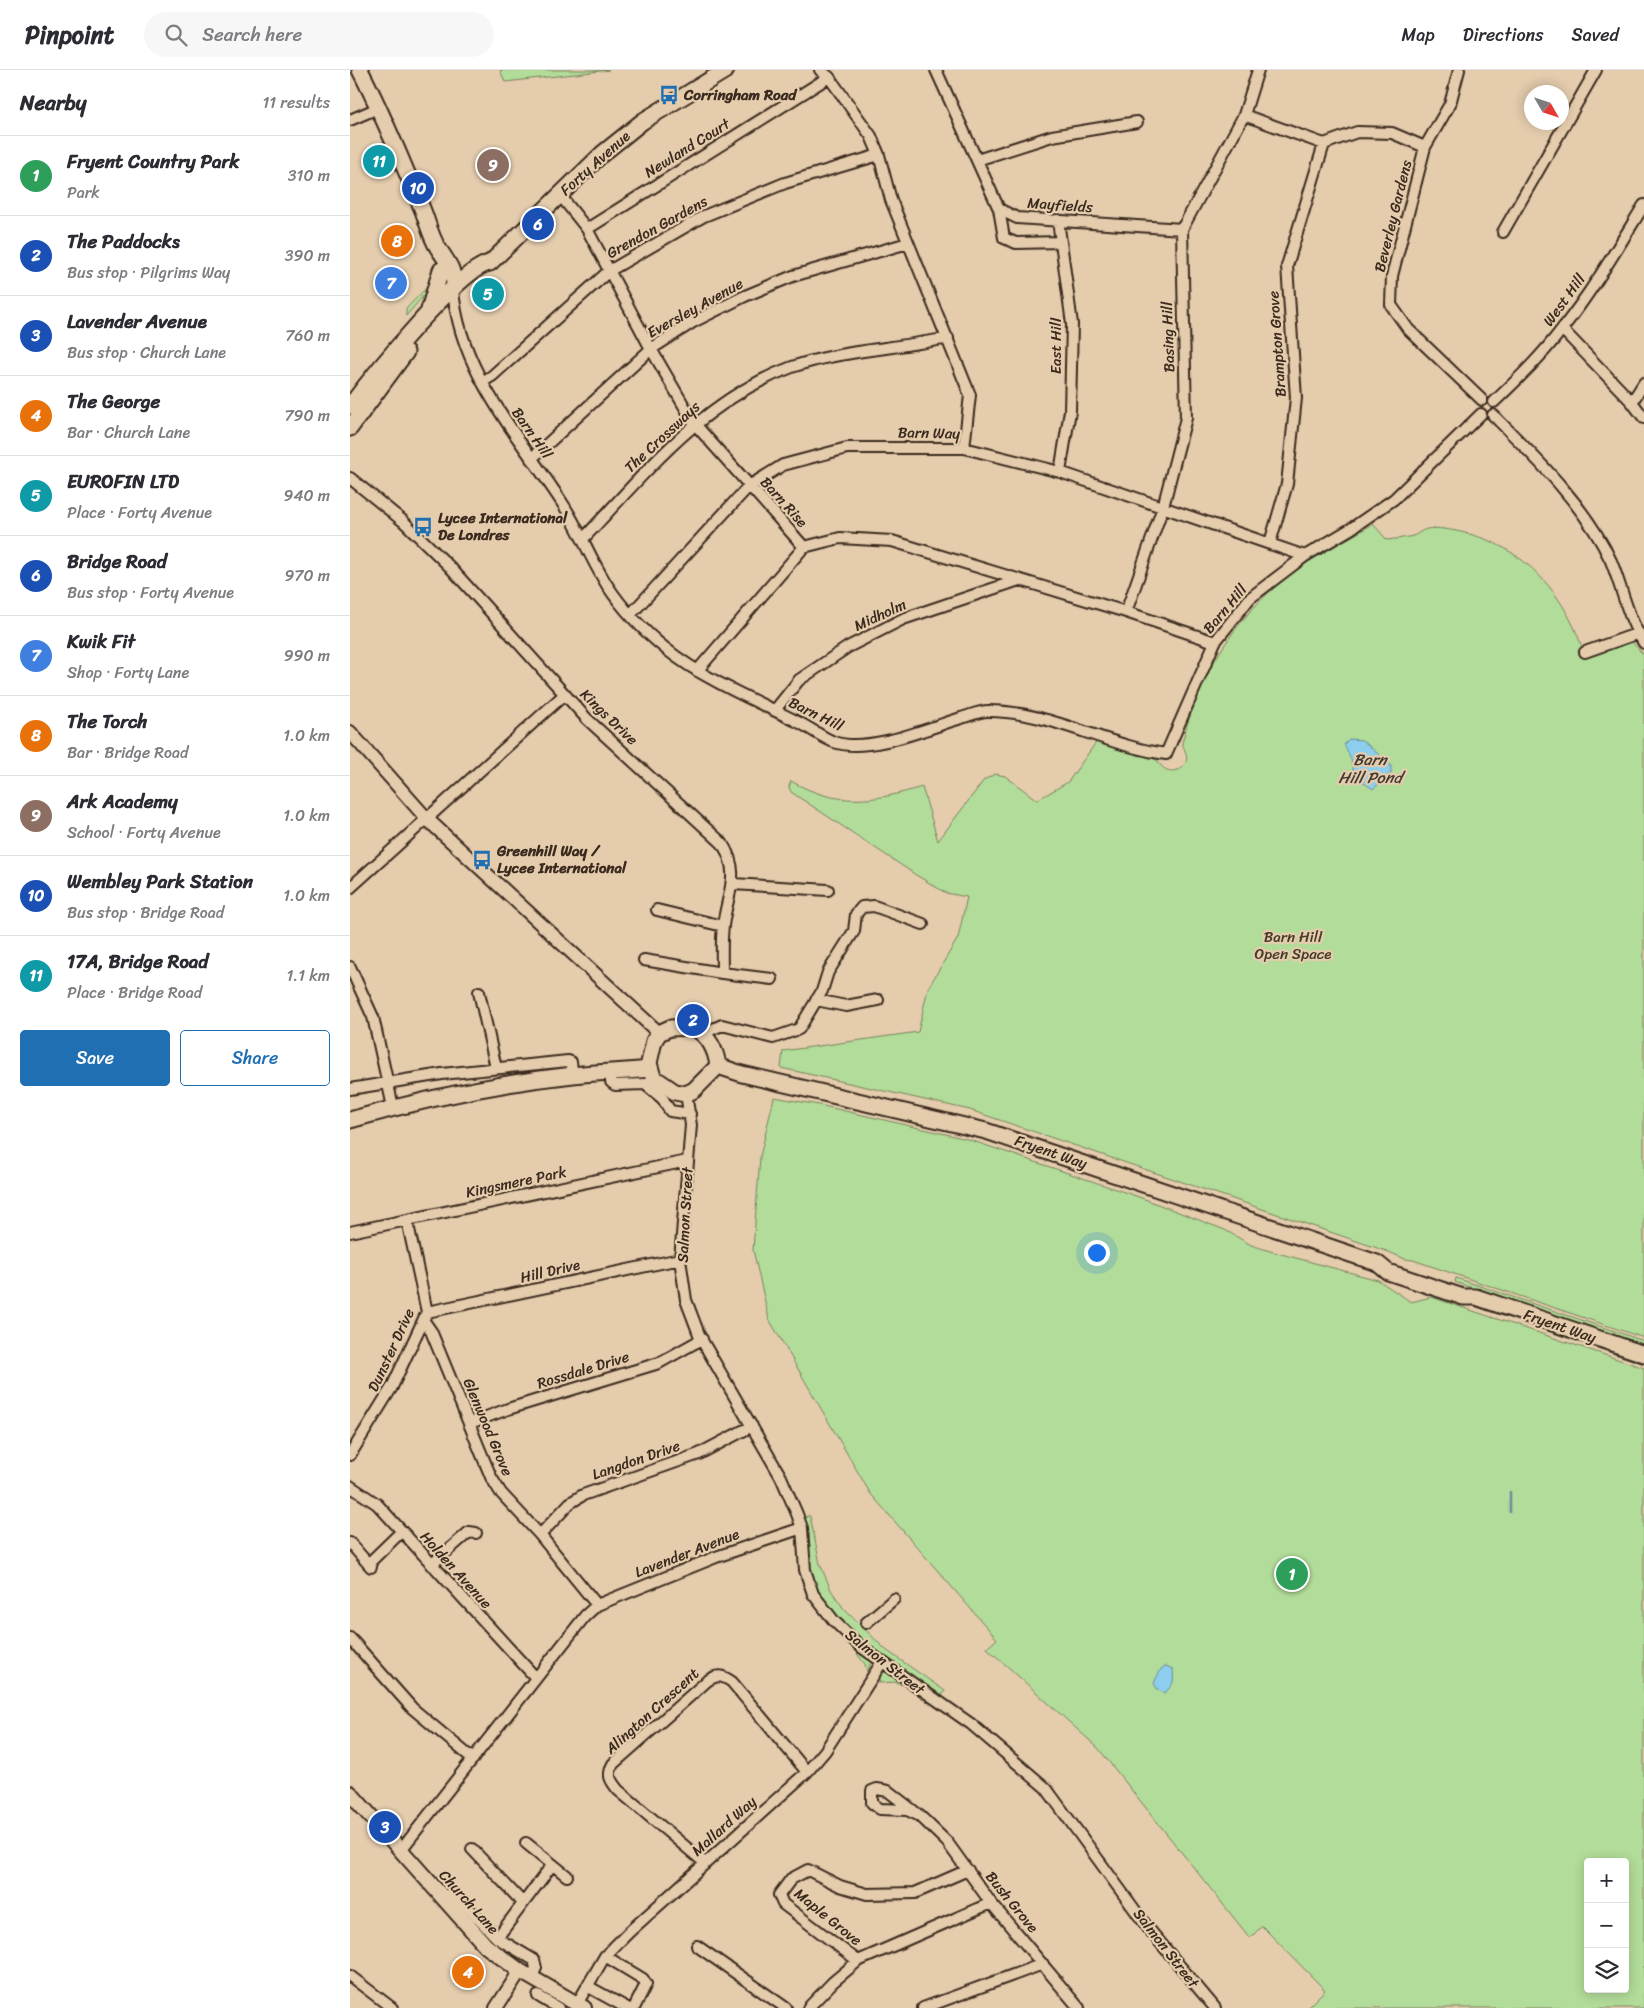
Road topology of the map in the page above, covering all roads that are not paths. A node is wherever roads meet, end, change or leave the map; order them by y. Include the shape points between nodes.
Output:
1 (360, 70) edge
2 (726, 70) edge
3 (820, 70) edge
4 (936, 70) edge
5 (1258, 70) edge
6 (1459, 70) edge
7 (1596, 70) edge
8 (829, 77) junction
9 (378, 108) junction
10 (1244, 115) junction
11 (350, 120) edge
12 (1137, 122) dead end
13 (1324, 144) junction
14 (1425, 147) junction
15 (879, 156) junction
16 (977, 160) junction
17 (560, 195) junction
18 (1644, 204) edge
19 (1000, 209) junction
20 (1058, 220) junction
21 (587, 229) junction
22 (1182, 229) junction
23 (1503, 232) dead end
24 (1061, 242) junction
25 (908, 243) junction
26 (441, 259) junction
27 (484, 265) junction
28 (608, 271) junction
29 (454, 295) junction
30 (426, 316) junction
31 (1562, 329) junction
32 (948, 338) junction
33 (651, 349) junction
34 (482, 382) junction
35 (1644, 384) edge
36 (1482, 400) junction
37 (1494, 402) junction
38 (1632, 402) junction
39 (350, 406) edge
40 (1480, 414) junction
41 (1493, 415) junction
42 (1644, 418) edge
43 (694, 423) junction
44 (350, 428) edge
45 (964, 448) junction
46 (531, 458) junction
47 (1060, 472) junction
48 (350, 478) edge
49 (749, 486) junction
50 (1163, 507) junction
51 (584, 538) junction
52 (1270, 543) junction
53 (804, 547) junction
54 (1305, 556) junction
55 (1019, 580) junction
56 (1126, 612) junction
57 (630, 614) junction
58 (1642, 639) edge
59 (1215, 642) junction
60 (1585, 652) dead end
61 (696, 671) junction
62 (565, 694) junction
63 (775, 710) junction
64 (350, 732) edge
65 (427, 819) junction
66 (733, 884) junction
67 (350, 888) edge
68 (828, 890) dead end
69 (657, 910) dead end
70 (924, 924) dead end
71 (722, 926) junction
72 (644, 960) dead end
73 (350, 967) edge
74 (722, 972) junction
75 (772, 979) dead end
76 (479, 992) dead end
77 (816, 1000) junction
78 (878, 1000) dead end
79 (659, 1033) junction
80 (704, 1033) junction
81 (718, 1066) junction
82 (496, 1068) junction
83 (649, 1069) junction
84 (611, 1073) junction
85 (573, 1075) junction
86 (386, 1083) junction
87 (350, 1089) edge
88 (686, 1094) junction
89 (393, 1107) junction
90 (690, 1114) junction
91 (350, 1120) edge
92 (688, 1161) junction
93 (407, 1220) junction
94 (350, 1232) edge
95 (680, 1259) junction
96 (426, 1317) junction
97 (702, 1339) junction
98 (1644, 1354) edge
99 (470, 1423) junction
100 (752, 1426) junction
101 (350, 1455) edge
102 (350, 1486) edge
103 (802, 1528) junction
104 (402, 1531) junction
105 (476, 1533) dead end
106 (540, 1535) junction
107 (350, 1543) edge
108 (431, 1565) junction
109 (894, 1599) dead end
110 (597, 1604) junction
111 (866, 1623) dead end
112 (350, 1638) edge
113 (882, 1662) junction
114 (536, 1678) junction
115 (473, 1760) junction
116 (807, 1772) junction
117 (350, 1793) edge
118 (920, 1816) dead end
119 (526, 1843) dead end
120 (472, 1849) dead end
121 (402, 1850) junction
122 (705, 1862) junction
123 (552, 1865) junction
124 (968, 1870) junction
125 (567, 1876) dead end
126 (443, 1898) junction
127 (523, 1903) junction
128 (991, 1903) junction
129 (498, 1938) junction
130 (697, 1946) dead end
131 (604, 1956) junction
132 (858, 1960) junction
133 (1043, 1964) junction
134 (526, 1974) junction
135 (350, 1976) edge
136 (587, 1986) junction
137 (538, 1996) dead end
138 (580, 2006) edge
139 (392, 2008) edge
140 (496, 2008) edge
141 (558, 2008) edge
142 (627, 2008) edge
143 (634, 2008) edge
144 (786, 2008) edge
145 (808, 2008) edge
146 (923, 2008) edge
147 (1079, 2008) edge
148 (1215, 2008) edge

1 - 9 main road
2 - 17 main road, Forty Avenue via 643,121 602,154
3 - 8 street
4 - 16 street
5 - 10 street, Basing Hill
6 - 14 street, Beverley Gardens via 1450,104
7 - 23 street
8 - 15 street via 871,136
8 - 21 street, Newland Court
9 - 11 street
9 - 26 main road
10 - 13 street
10 - 22 street, Basing Hill
12 - 16 street via 1052,136
13 - 14 street via 1357,132 1392,134
13 - 52 street, Brampton Grove via 1287,266 1296,398 1287,484
14 - 36 street, Beverley Gardens via 1392,276 1391,305 1408,329
15 - 25 street via 891,200
15 - 28 street, Grendon Gardens via 785,183 704,216
16 - 19 street
17 - 21 street, Barn Rise
17 - 27 main road, Forty Avenue
18 - 31 street, West Hill
19 - 20 street, Mayfields via 1018,218
19 - 24 street via 1004,238 1016,243
20 - 22 street, Mayfields
20 - 24 street, East Hill
21 - 28 street, Barn Rise
22 - 50 street, Basing Hill via 1186,418
24 - 47 street, East Hill via 1072,324 1070,411
25 - 32 street
25 - 33 street, Eversley Avenue via 793,276 753,292 694,322
26 - 27 main road via 463,266
26 - 29 main road via 455,281
26 - 30 main road
27 - 29 main road, Forty Avenue
28 - 33 street, Barn Rise
28 - 34 street, Grendon Gardens
29 - 30 main road
29 - 34 street, Barn Hill via 457,316
29 - 44 main road via 401,358
30 - 39 main road
31 - 37 street, West Hill
31 - 38 street
32 - 43 street, The Crossways via 793,367 741,391
32 - 45 street via 970,395
33 - 43 street, Barn Rise
33 - 46 street, Eversley Avenue
34 - 46 street, Barn Hill via 496,409
35 - 38 street
36 - 37 street
36 - 40 street via 1478,405
37 - 41 street via 1496,411
38 - 42 street
40 - 41 street via 1485,417
40 - 54 street via 1394,498
41 - 58 street via 1553,477 1588,522 1610,560
43 - 49 street, Barn Rise
43 - 51 street, The Crossways via 634,482
45 - 47 street, Barn Way
45 - 49 street, Barn Way via 847,448 783,465
46 - 51 street, Barn Hill
47 - 50 street, Barn Way
48 - 62 street, Kings Drive via 403,521 449,566
49 - 53 street, Barn Rise
49 - 57 street, Barn Way
50 - 52 street, Barn Way
50 - 56 street, Basing Hill
51 - 57 street, Barn Hill via 608,586
52 - 54 street, Barn Way
53 - 55 street, Barn Rise via 840,538 892,541
53 - 61 street
54 - 59 street, Barn Hill via 1250,598
55 - 56 street, Barn Rise
55 - 63 street, Midholm via 903,619 848,647 798,680
56 - 59 street, Barn Rise
57 - 61 street, Barn Hill via 664,648
58 - 60 street
59 - 63 street, Barn Hill via 1166,754 1028,715 986,711 882,742 847,745 834,742
61 - 63 street, Barn Hill
62 - 65 street
62 - 66 street, Kings Drive via 587,719 722,843 731,858
64 - 65 street
65 - 67 street
65 - 79 street
66 - 68 street
66 - 71 street, Kings Drive
69 - 71 street
70 - 77 street via 874,906 862,907 856,914 854,931 828,972
71 - 74 street, Kings Drive
72 - 74 street
73 - 86 street via 373,1017
74 - 75 street
76 - 82 street
77 - 78 street via 846,1006
77 - 80 street via 799,1029 773,1038 722,1025
79 - 80 main road via 670,1028 693,1027
79 - 83 main road
80 - 81 main road
81 - 88 main road
81 - 98 main road, Fryent Way via 986,1131 1377,1264 1388,1272 1463,1297 1476,1297
82 - 85 street via 568,1061
82 - 86 street
83 - 84 main road
83 - 88 main road via 653,1077 675,1092
84 - 85 main road
84 - 90 street via 611,1082 615,1085 645,1084 663,1099 670,1110
85 - 89 main road
86 - 87 street
86 - 89 street
88 - 90 street, Salmon Street
89 - 91 main road
90 - 92 street, Salmon Street
92 - 93 street, Kingsmere Park
92 - 95 street, Salmon Street
93 - 94 street, Kingsmere Park
93 - 96 street, Dunster Drive
95 - 96 street, Hill Drive
95 - 97 street, Salmon Street via 686,1300
96 - 99 street, Glenwood Grove
96 - 101 street, Dunster Drive via 392,1387
97 - 99 street, Rossdale Drive via 659,1363
97 - 100 street, Salmon Street
99 - 106 street, Glenwood Grove via 491,1477 501,1493
100 - 103 street, Salmon Street via 781,1478
100 - 106 street, Langdon Drive via 699,1454 583,1495 570,1503
102 - 104 street, Holden Avenue via 377,1504
103 - 110 street, Lavender Avenue via 716,1557
103 - 113 street, Salmon Street via 804,1570 813,1594 834,1621
104 - 107 street via 370,1566
104 - 108 street, Holden Avenue
105 - 108 street via 468,1532
106 - 110 street, Glenwood Grove
108 - 114 street, Holden Avenue
109 - 111 street
110 - 114 street, Lavender Avenue
112 - 115 street via 412,1708
113 - 116 street, Mallard Way via 825,1751
113 - 148 street, Salmon Street via 971,1724 1046,1788 1148,1928
114 - 115 street, Lavender Avenue
115 - 121 street, Lavender Avenue
116 - 122 street, Mallard Way
116 - 122 street, Alington Crescent via 732,1682 723,1676 707,1680 613,1764 609,1773 618,1790
117 - 121 main road, Church Lane
118 - 124 street, Bush Grove via 947,1842
119 - 123 street
120 - 127 street
121 - 126 main road, Church Lane
122 - 131 street, Mallard Way
123 - 125 street
123 - 127 street
124 - 128 street, Bush Grove
124 - 132 street, Maple Grove via 914,1893 867,1894 840,1886 808,1870 791,1879 779,1895 783,1904
126 - 129 street via 448,1895 456,1897
126 - 134 main road, Church Lane via 486,1946
127 - 129 street
128 - 132 street, Maple Grove
128 - 133 street, Bush Grove
129 - 134 street via 534,1960 536,1968
130 - 144 street
131 - 136 street, Mallard Way
131 - 143 street via 646,1984
132 - 145 street, Maple Grove
133 - 146 street
133 - 147 street, Bush Grove
134 - 138 main road, Church Lane
134 - 140 street
135 - 139 street
136 - 138 street, Mallard Way
136 - 142 street
137 - 141 street

